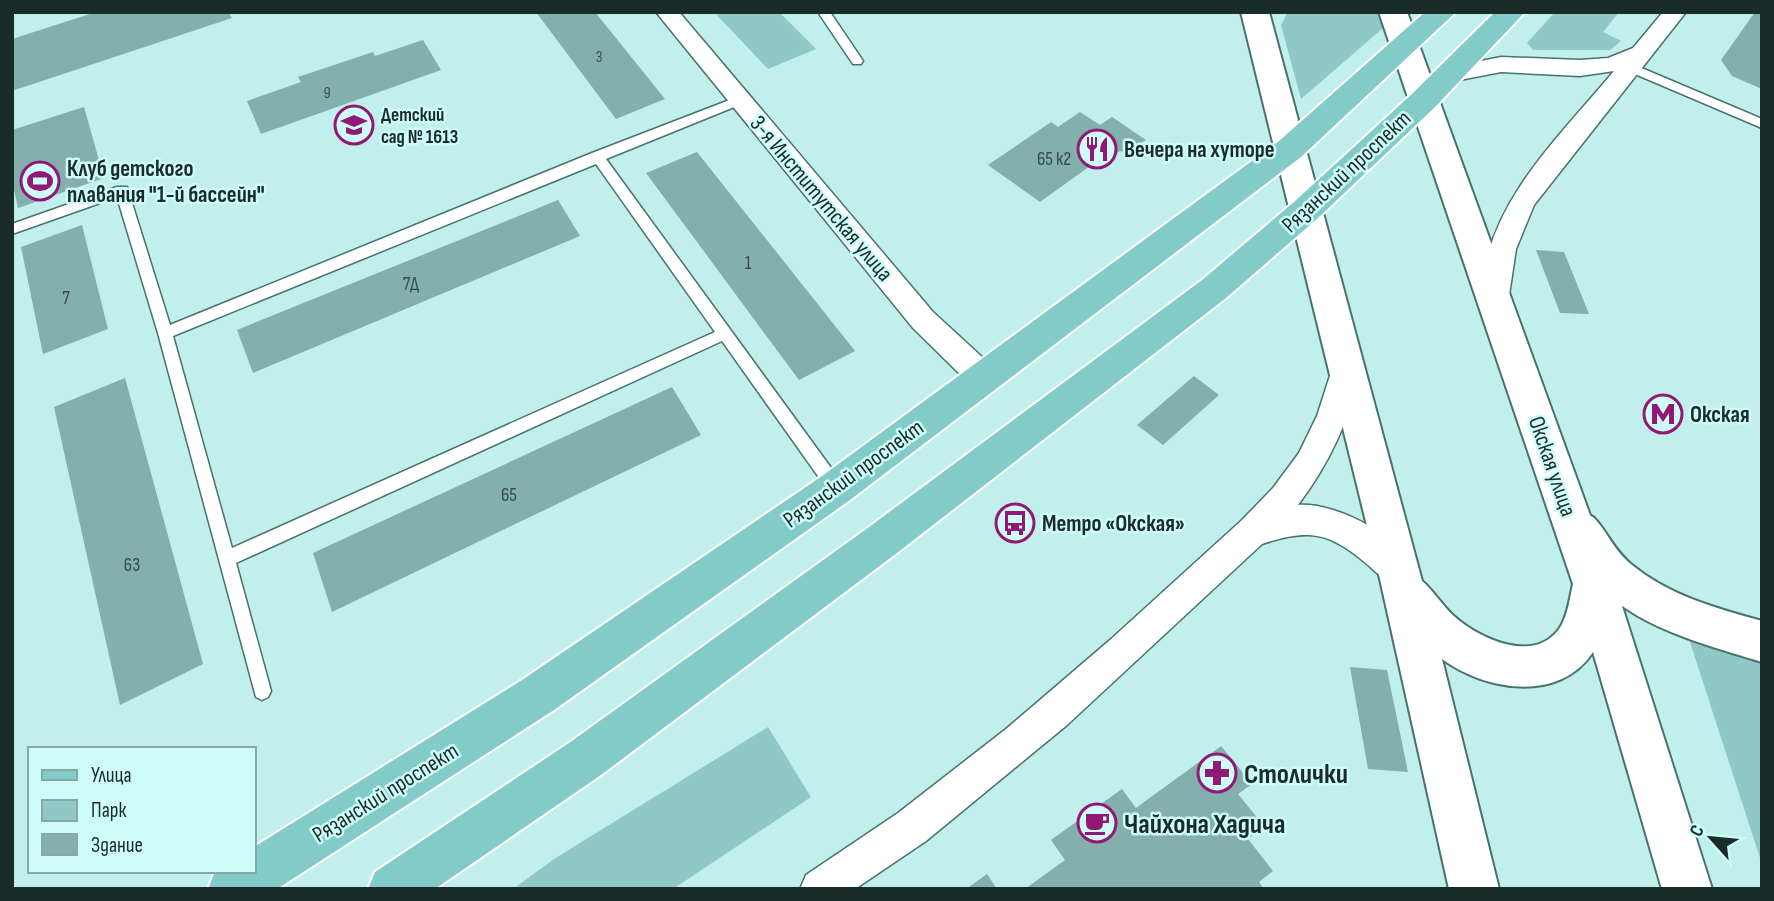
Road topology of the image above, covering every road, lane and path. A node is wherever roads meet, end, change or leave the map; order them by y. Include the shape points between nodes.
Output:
1 (667, 12) edge
2 (824, 12) edge
3 (1255, 12) edge
4 (1393, 12) edge
5 (1442, 12) edge
6 (1511, 12) edge
7 (1675, 12) edge
8 (1405, 47) junction
9 (858, 61) dead end
10 (1636, 61) junction
11 (1449, 74) junction
12 (740, 100) junction
13 (1424, 100) junction
14 (1762, 124) edge
15 (1290, 149) junction
16 (597, 156) junction
17 (1306, 210) junction
18 (12, 229) edge
19 (1494, 302) junction
20 (165, 333) junction
21 (724, 334) junction
22 (1348, 365) junction
23 (983, 377) junction
24 (836, 488) junction
25 (1566, 503) junction
26 (1248, 535) junction
27 (227, 559) junction
28 (1400, 575) junction
29 (1594, 584) junction
30 (1762, 642) edge
31 (262, 691) dead end
32 (232, 889) edge
33 (392, 889) edge
34 (820, 889) edge
35 (1474, 889) edge
36 (1688, 889) edge

1 - 12 street, 3-я Институтская улица
2 - 9 lane
3 - 15 main road
4 - 8 main road, Окская улица
5 - 8 main road, Рязанский проспект
6 - 11 main road, Рязанский проспект
7 - 10 street
8 - 13 main road, Окская улица
8 - 15 main road, Рязанский проспект
10 - 11 street via 1601,68 1496,64
10 - 14 lane
10 - 19 street via 1522,200 1498,259
11 - 13 main road, Рязанский проспект
12 - 16 lane
12 - 23 street, 3-я Институтская улица via 923,320
13 - 17 main road, Рязанский проспект
13 - 19 main road, Окская улица
15 - 17 main road
15 - 23 main road, Рязанский проспект
16 - 20 lane
16 - 21 lane
17 - 22 main road
17 - 33 main road, Рязанский проспект via 1214,289 872,548 585,759
18 - 20 lane via 122,190
19 - 25 main road, Окская улица
20 - 27 lane
21 - 24 lane
21 - 27 lane
22 - 26 street via 1340,398 1309,464
22 - 28 main road
23 - 24 main road, Рязанский проспект
24 - 32 main road, Рязанский проспект via 538,695
25 - 29 main road, Окская улица
25 - 30 main road via 1599,558 1643,601
26 - 28 street via 1315,519 1357,537
26 - 34 street via 1096,677 994,763 911,828
27 - 31 lane
28 - 29 main road via 1418,610 1437,631 1467,652 1503,665 1555,661 1575,643
28 - 35 main road
29 - 36 main road, Окская улица

